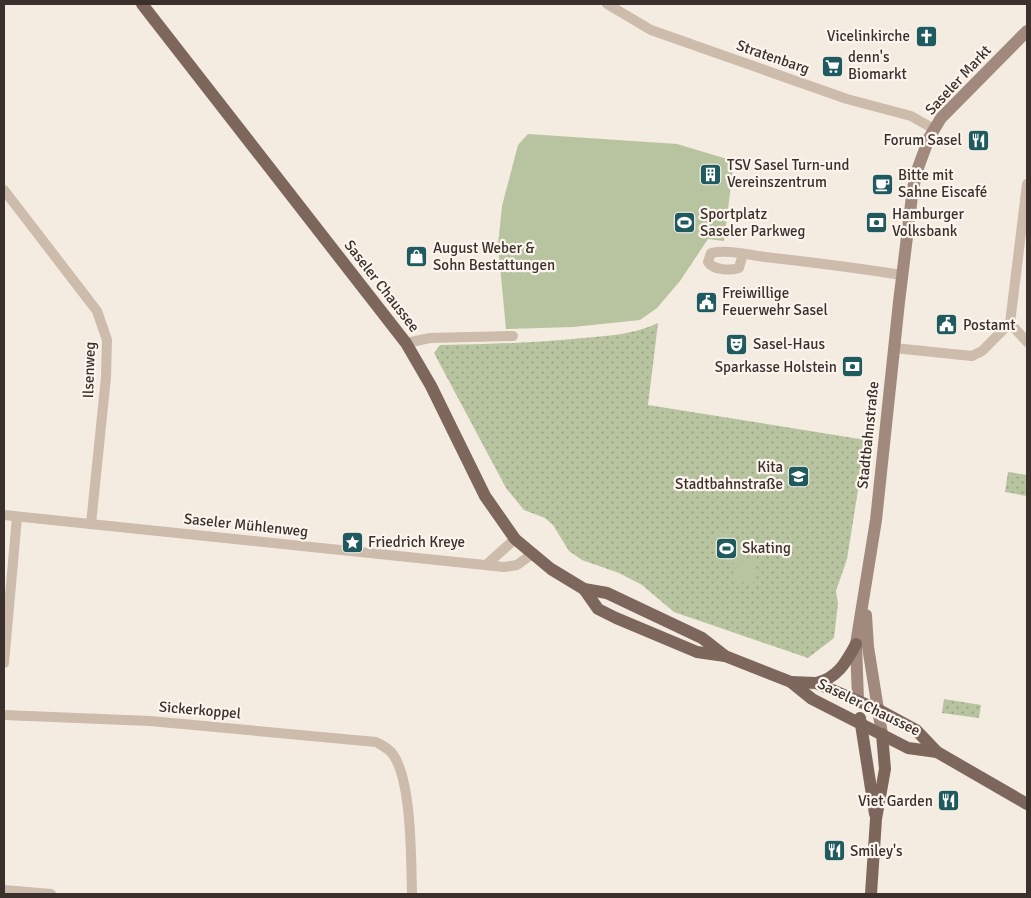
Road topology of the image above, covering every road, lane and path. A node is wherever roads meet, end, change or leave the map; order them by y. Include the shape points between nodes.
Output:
1 (142, 4) edge
2 (607, 4) edge
3 (1027, 31) edge
4 (934, 129) junction
5 (1027, 184) edge
6 (4, 190) edge
7 (1027, 196) edge
8 (743, 254) dead end
9 (902, 275) junction
10 (1010, 323) junction
11 (513, 336) dead end
12 (1027, 342) edge
13 (406, 343) junction
14 (894, 348) junction
15 (4, 515) edge
16 (17, 517) junction
17 (90, 524) junction
18 (516, 539) junction
19 (532, 554) junction
20 (486, 565) junction
21 (584, 589) junction
22 (865, 597) junction
23 (856, 644) junction
24 (725, 656) junction
25 (4, 663) edge
26 (791, 682) junction
27 (816, 683) junction
28 (858, 700) junction
29 (879, 710) junction
30 (4, 714) edge
31 (860, 722) junction
32 (882, 734) junction
33 (937, 752) junction
34 (1027, 804) edge
35 (876, 819) junction
36 (4, 890) edge
37 (51, 894) edge
38 (412, 894) edge
39 (871, 894) edge

1 - 13 main road, Saseler Chaussee
2 - 4 street, Stratenbarg via 651,30 847,99 911,116
3 - 4 main road, Saseler Markt
4 - 9 main road, Saseler Markt via 924,149 913,188
5 - 7 street
6 - 17 street, Ilsenweg via 97,311 107,340
7 - 10 street
8 - 9 street
9 - 14 main road, Stadtbahnstraße
10 - 12 street
10 - 14 street via 982,351 972,356
11 - 13 street via 430,338
13 - 18 main road, Saseler Chaussee via 432,386 486,496
14 - 22 main road, Stadtbahnstraße
15 - 16 street, Saseler Mühlenweg
16 - 17 street, Saseler Mühlenweg
16 - 25 street
17 - 20 street, Saseler Mühlenweg
18 - 19 main road, Saseler Chaussee
18 - 20 street
19 - 20 street, Saseler Mühlenweg via 517,565
19 - 21 main road, Saseler Chaussee
21 - 24 main road, Saseler Chaussee via 607,593 702,638
21 - 24 main road, Saseler Chaussee via 598,609 616,618 697,652
22 - 23 main road, Stadtbahnstraße
22 - 29 main road, Stadtbahnstraße via 867,640
23 - 27 main road via 839,671 831,678
23 - 28 main road, Stadtbahnstraße
24 - 26 main road, Saseler Chaussee
26 - 27 main road, Saseler Chaussee
26 - 31 main road, Saseler Chaussee via 812,700
27 - 28 main road, Saseler Chaussee
28 - 29 main road, Saseler Chaussee
28 - 31 main road, Stadtbahnstraße
29 - 32 main road, Stadtbahnstraße
29 - 33 main road, Saseler Chaussee via 916,730
30 - 38 street, Sickerkoppel via 205,726 376,742 396,758 403,780 411,834
31 - 32 main road, Saseler Chaussee
31 - 35 main road, Stadtbahnstraße
32 - 33 main road, Saseler Chaussee via 908,748
32 - 35 main road, Stadtbahnstraße via 885,769
33 - 34 main road, Saseler Chaussee
35 - 39 main road, Stadtbahnstraße
36 - 37 street

